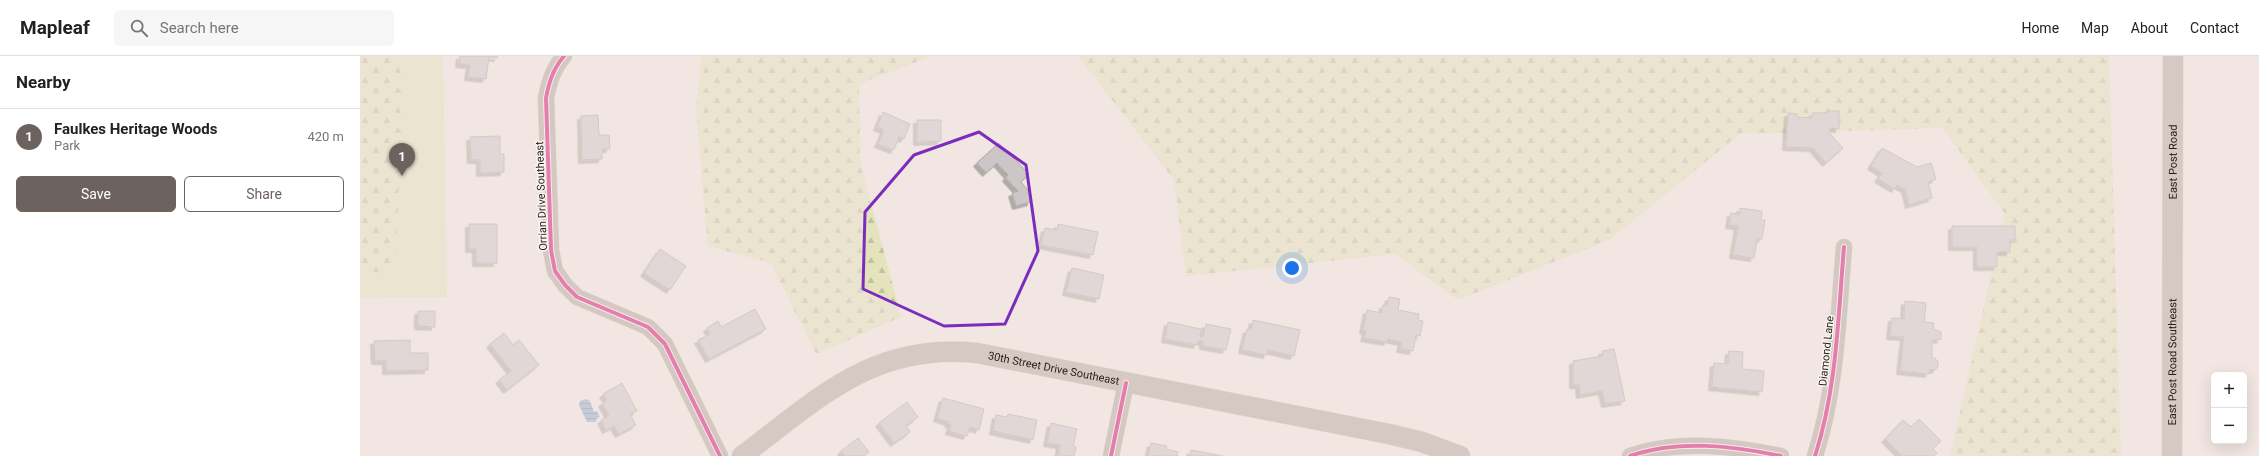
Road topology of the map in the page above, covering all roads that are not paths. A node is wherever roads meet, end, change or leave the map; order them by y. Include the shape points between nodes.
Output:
1 (564, 56) edge
2 (2173, 56) edge
3 (1844, 247) dead end
4 (2173, 268) joint
5 (1126, 383) junction
6 (720, 456) edge
7 (743, 456) edge
8 (1111, 456) edge
9 (1460, 456) edge
10 (1630, 456) edge
11 (1781, 456) edge
12 (1815, 456) edge
13 (2172, 456) edge

1 - 6 street, Orrian Drive Southeast via 548,83 546,98 551,250 555,271 577,297 648,327 665,344
2 - 4 main road, East Post Road
3 - 12 street, Diamond Lane via 1834,371 1823,430
4 - 13 main road, East Post Road Southeast
5 - 7 main road, 30th Street Drive Southeast via 977,354 953,351 916,354 867,369 849,378 804,408
5 - 8 street
5 - 9 main road, 30th Street Drive Southeast via 1389,434 1422,442
10 - 11 street via 1646,450 1693,446 1742,448

